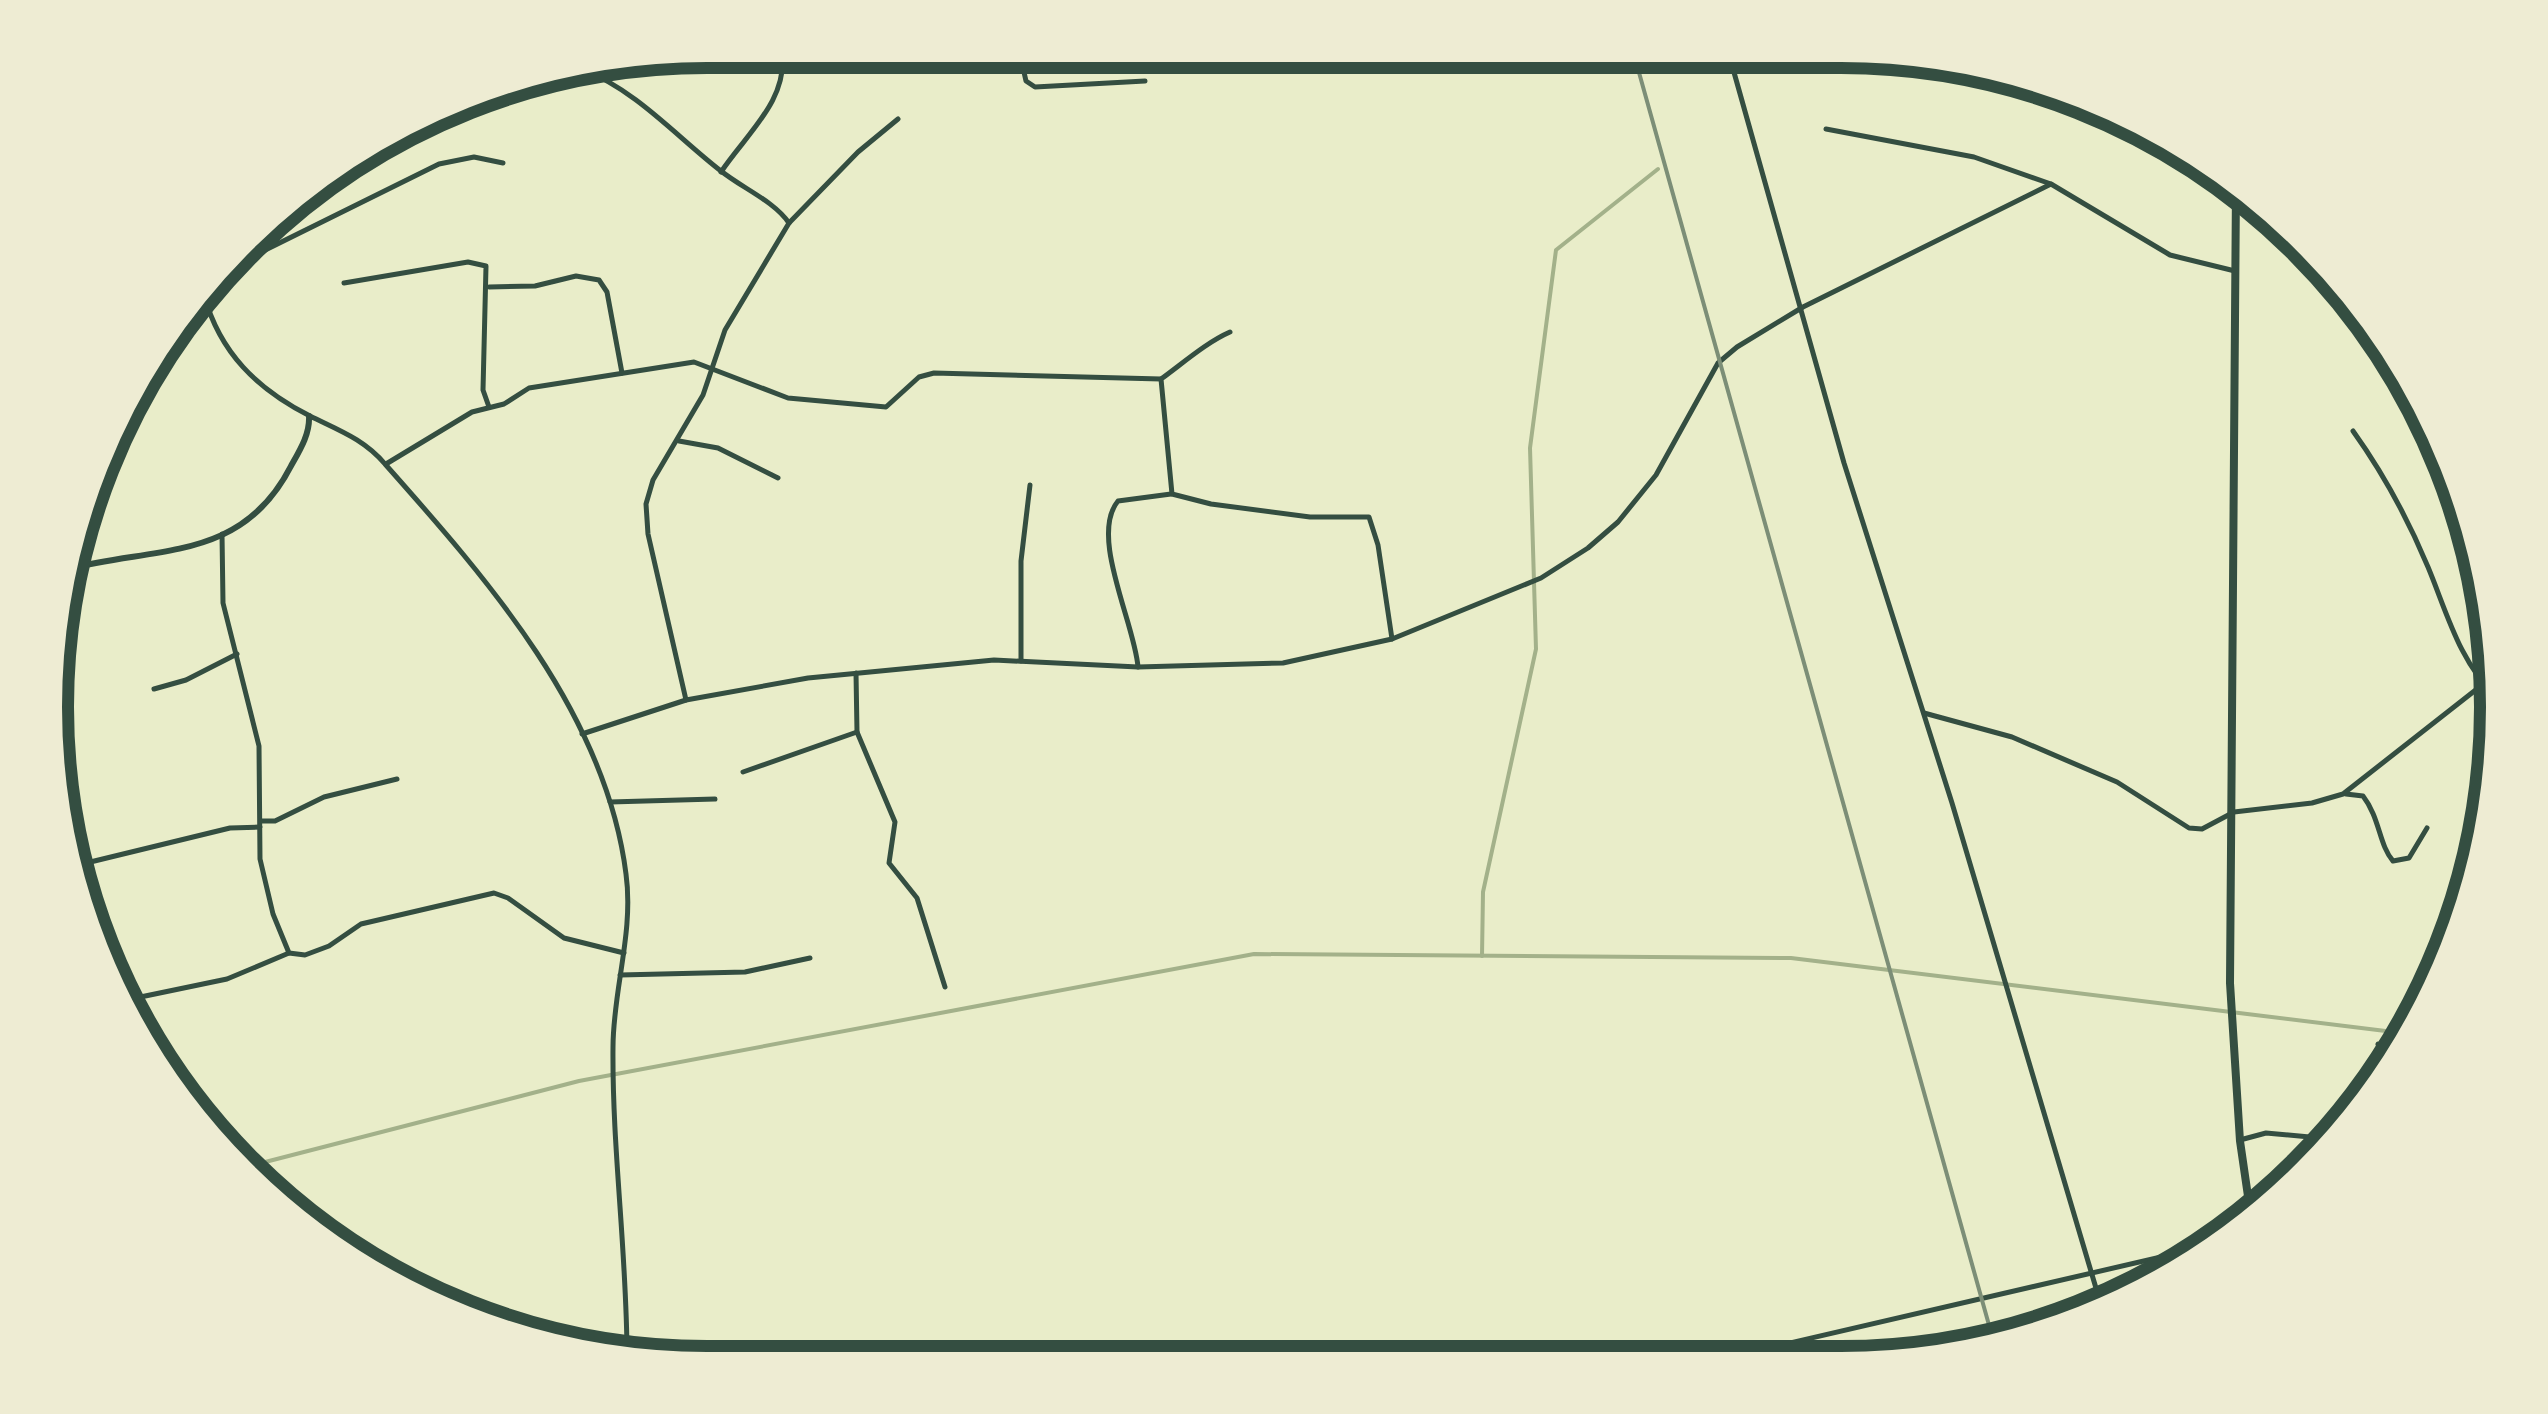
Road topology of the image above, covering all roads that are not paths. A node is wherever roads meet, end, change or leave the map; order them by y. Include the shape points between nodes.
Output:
1 (781, 68) edge
2 (1023, 68) edge
3 (1733, 68) edge
4 (597, 77) edge
5 (1145, 81) dead end
6 (898, 119) dead end
7 (1826, 129) dead end
8 (503, 163) dead end
9 (722, 172) junction
10 (2051, 184) junction
11 (2237, 205) edge
12 (788, 223) junction
13 (255, 255) edge
14 (2236, 270) junction
15 (344, 282) dead end
16 (489, 287) junction
17 (208, 307) edge
18 (1803, 308) junction
19 (1230, 332) dead end
20 (712, 369) junction
21 (622, 373) junction
22 (1161, 379) junction
23 (490, 407) junction
24 (309, 416) junction
25 (2353, 431) dead end
26 (679, 442) junction
27 (386, 464) junction
28 (778, 478) dead end
29 (1030, 485) dead end
30 (1172, 494) junction
31 (222, 534) junction
32 (84, 564) edge
33 (1392, 639) junction
34 (237, 654) junction
35 (1021, 662) junction
36 (1138, 668) junction
37 (856, 673) junction
38 (2479, 676) edge
39 (2480, 687) edge
40 (154, 689) dead end
41 (686, 700) junction
42 (1924, 713) junction
43 (857, 732) junction
44 (582, 734) junction
45 (743, 772) dead end
46 (397, 779) dead end
47 (2343, 794) junction
48 (715, 799) dead end
49 (610, 802) junction
50 (2234, 812) junction
51 (261, 824) junction
52 (2427, 828) dead end
53 (87, 863) edge
54 (289, 953) junction
55 (624, 953) junction
56 (810, 958) dead end
57 (620, 975) junction
58 (945, 988) dead end
59 (137, 998) edge
60 (2378, 1044) dead end
61 (2383, 1046) edge
62 (2314, 1137) edge
63 (2240, 1140) junction
64 (2249, 1199) edge
65 (2176, 1252) edge
66 (2090, 1268) junction
67 (2097, 1293) edge
68 (627, 1341) edge
69 (1774, 1346) edge

1 - 9 street via 772,105
2 - 5 street via 1035,86
3 - 18 street
4 - 9 street
6 - 12 street
7 - 10 street via 1974,157
8 - 13 street via 474,158 440,164
9 - 12 street
10 - 14 street via 2170,255
10 - 18 street
11 - 14 main road
12 - 20 street via 724,330
14 - 50 main road
15 - 16 street via 480,262
16 - 21 street via 576,276 599,280
16 - 23 street via 483,390
17 - 24 street via 232,359
18 - 33 street via 1718,363 1646,487 1588,548 1541,578
18 - 42 street via 1839,446
19 - 22 street
20 - 21 street via 694,362
20 - 22 street via 788,398 869,407 886,407 919,377 934,373
20 - 26 street
21 - 23 street via 529,388
22 - 30 street
23 - 27 street
24 - 27 street via 348,433
24 - 31 street via 300,450 272,498
25 - 38 street via 2402,512
26 - 28 street via 718,448
26 - 41 street via 653,480 646,504
27 - 44 street via 490,582
29 - 35 street via 1021,561
30 - 33 street via 1310,517 1369,517
30 - 36 street via 1118,500 1111,509 1115,580 1130,616
31 - 32 street via 161,556
31 - 34 street via 223,604
33 - 36 street via 1283,664
34 - 40 street
34 - 51 street via 260,746
35 - 36 street
35 - 37 street
37 - 41 street
37 - 43 street
39 - 47 street
41 - 44 street
42 - 50 street via 2012,737 2117,782 2189,828 2202,829
42 - 66 street
43 - 45 street
43 - 58 street via 895,822 889,863 917,898
44 - 49 street
46 - 51 street
47 - 50 street
47 - 52 street via 2363,796 2392,862 2409,858
48 - 49 street
49 - 55 street via 627,876
50 - 63 main road via 2230,983
51 - 53 street
51 - 54 street via 265,887
54 - 55 street via 330,946 361,924 494,894 564,938
54 - 59 street via 226,979
55 - 57 street
56 - 57 street via 744,972
57 - 68 street via 613,1040
60 - 61 street
62 - 63 street via 2266,1133
63 - 64 main road
65 - 66 street
66 - 67 street
66 - 69 street

